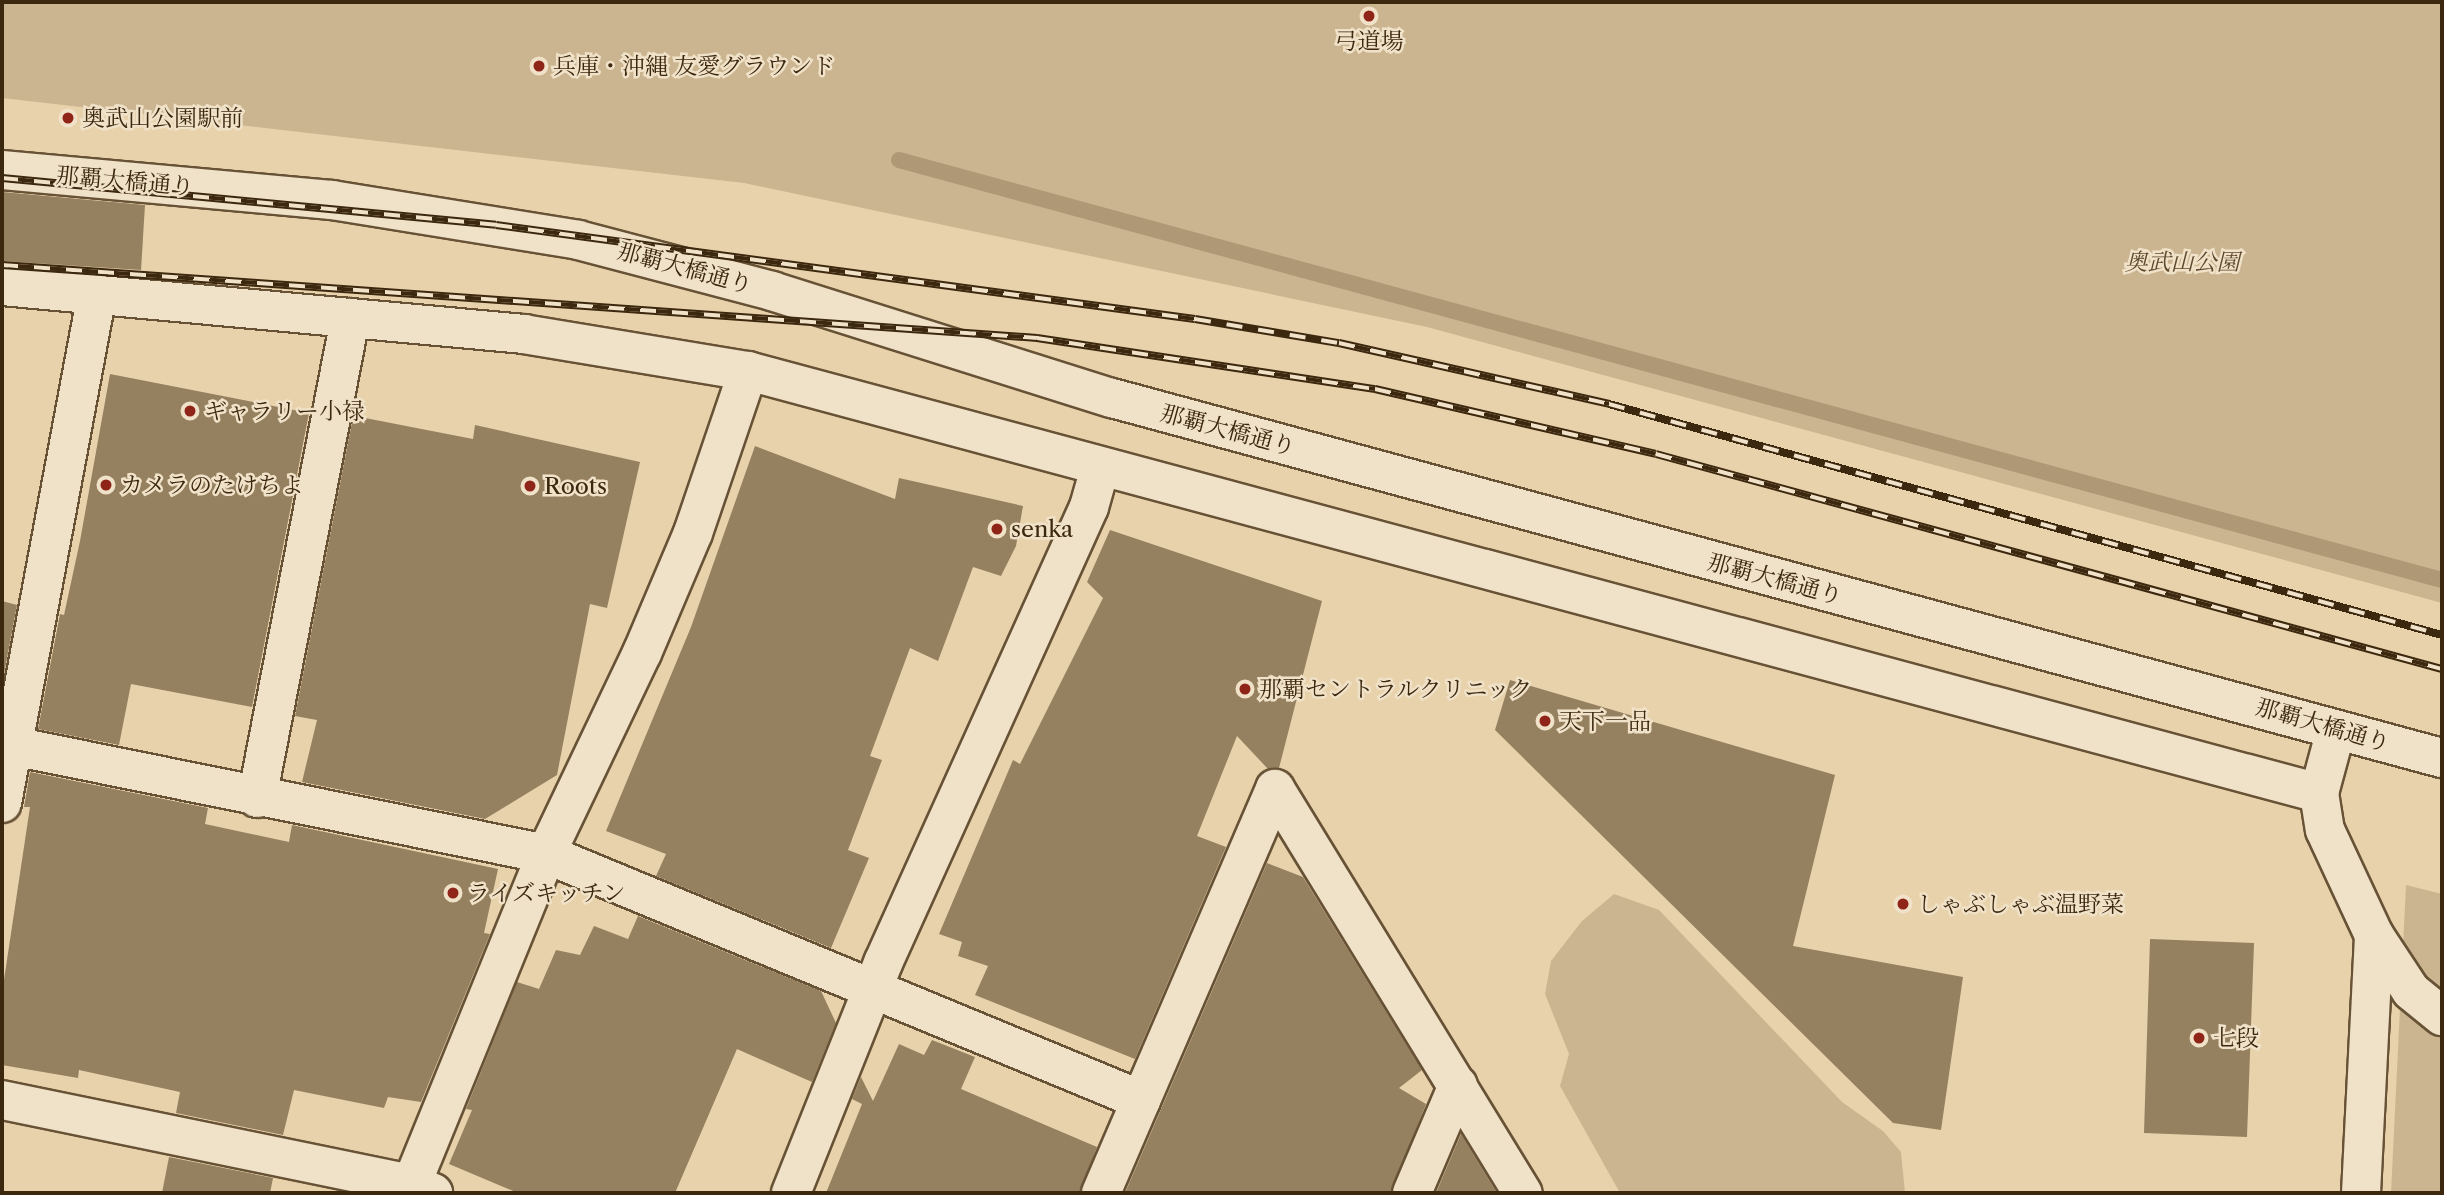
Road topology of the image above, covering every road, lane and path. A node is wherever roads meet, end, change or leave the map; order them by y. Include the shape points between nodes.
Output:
1 (2, 170) edge
2 (2, 286) edge
3 (97, 294) junction
4 (350, 318) junction
5 (748, 371) junction
6 (1100, 468) junction
7 (2336, 730) junction
8 (13, 746) junction
9 (2442, 758) edge
10 (2319, 793) junction
11 (257, 798) junction
12 (2, 803) edge
13 (546, 854) junction
14 (2374, 935) junction
15 (873, 988) junction
16 (2442, 1016) edge
17 (1458, 1085) junction
18 (2, 1100) edge
19 (1141, 1100) junction
20 (417, 1190) edge
21 (791, 1193) edge
22 (1101, 1193) edge
23 (1412, 1193) edge
24 (1522, 1193) edge
25 (2361, 1193) edge

1 - 7 street, 那覇大橋通り via 332,200 578,240 772,291 1112,398
2 - 3 street
3 - 4 street
3 - 8 street
4 - 5 street via 524,334
4 - 11 street
5 - 6 street
5 - 13 street via 693,533 642,653
6 - 10 street
6 - 15 street via 1089,507
7 - 9 street, 那覇大橋通り
7 - 10 street
8 - 11 street
8 - 12 street
10 - 14 street via 2325,830
11 - 13 street
13 - 15 street
13 - 20 street
14 - 16 street via 2411,991
14 - 25 street
15 - 19 street
15 - 21 street
17 - 19 street via 1275,789
17 - 23 street
17 - 24 street
18 - 20 street
19 - 22 street

